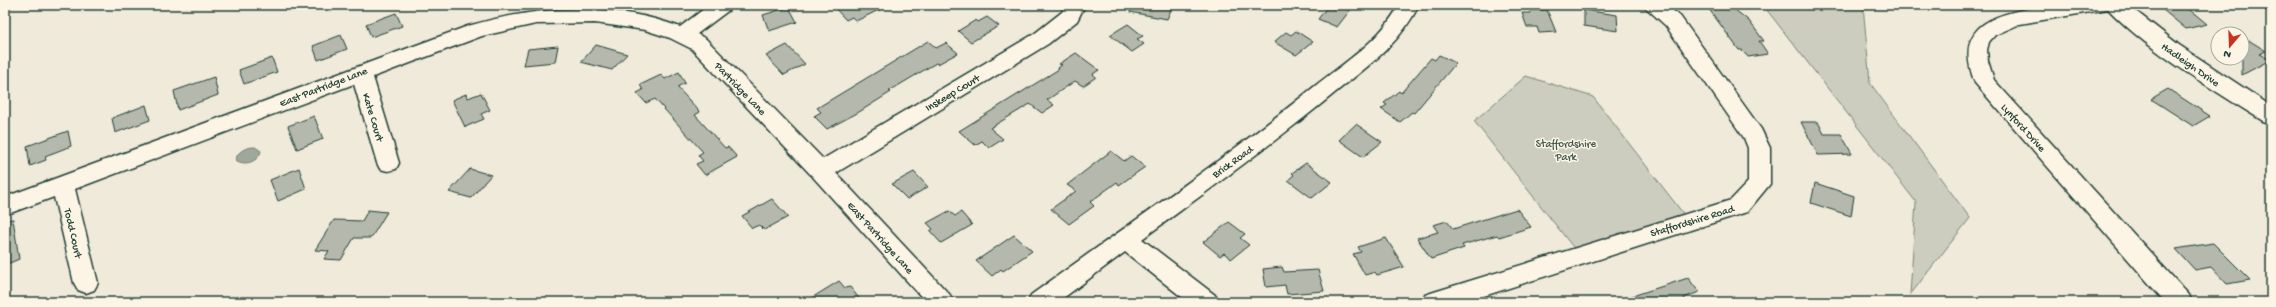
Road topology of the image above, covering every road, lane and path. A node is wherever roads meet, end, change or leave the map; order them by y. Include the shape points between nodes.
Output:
1 (722, 5) edge
2 (1075, 5) edge
3 (1409, 5) edge
4 (1653, 5) edge
5 (2101, 5) edge
6 (2116, 5) edge
7 (650, 24) joint
8 (684, 34) junction
9 (361, 72) junction
10 (2271, 116) edge
11 (388, 163) dead end
12 (821, 171) junction
13 (62, 184) junction
14 (5, 206) edge
15 (1126, 240) junction
16 (86, 283) dead end
17 (941, 302) edge
18 (1040, 302) edge
19 (1206, 302) edge
20 (1434, 302) edge
21 (2180, 302) edge

1 - 8 street
2 - 12 street, Inskeep Court via 1070,16 1041,39
3 - 15 street, Brick Road via 1400,24 1385,41 1289,119
4 - 20 street, Staffordshire Road via 1673,21 1753,135 1759,148 1759,184 1739,206
5 - 21 street, Lynford Drive via 1999,23 1986,30 1979,40 1980,70 1985,83
6 - 10 street, Hadleigh Drive via 2144,30 2208,77
7 - 8 street, Partridge Lane
7 - 9 street, East Partridge Lane via 607,16 565,14 530,17 474,31
8 - 12 street, Partridge Lane via 699,44
9 - 11 street, Kate Court
9 - 13 street, East Partridge Lane
12 - 17 street, East Partridge Lane
13 - 14 street, East Partridge Lane
13 - 16 street, Todd Court
15 - 18 street, Brick Road
15 - 19 street

